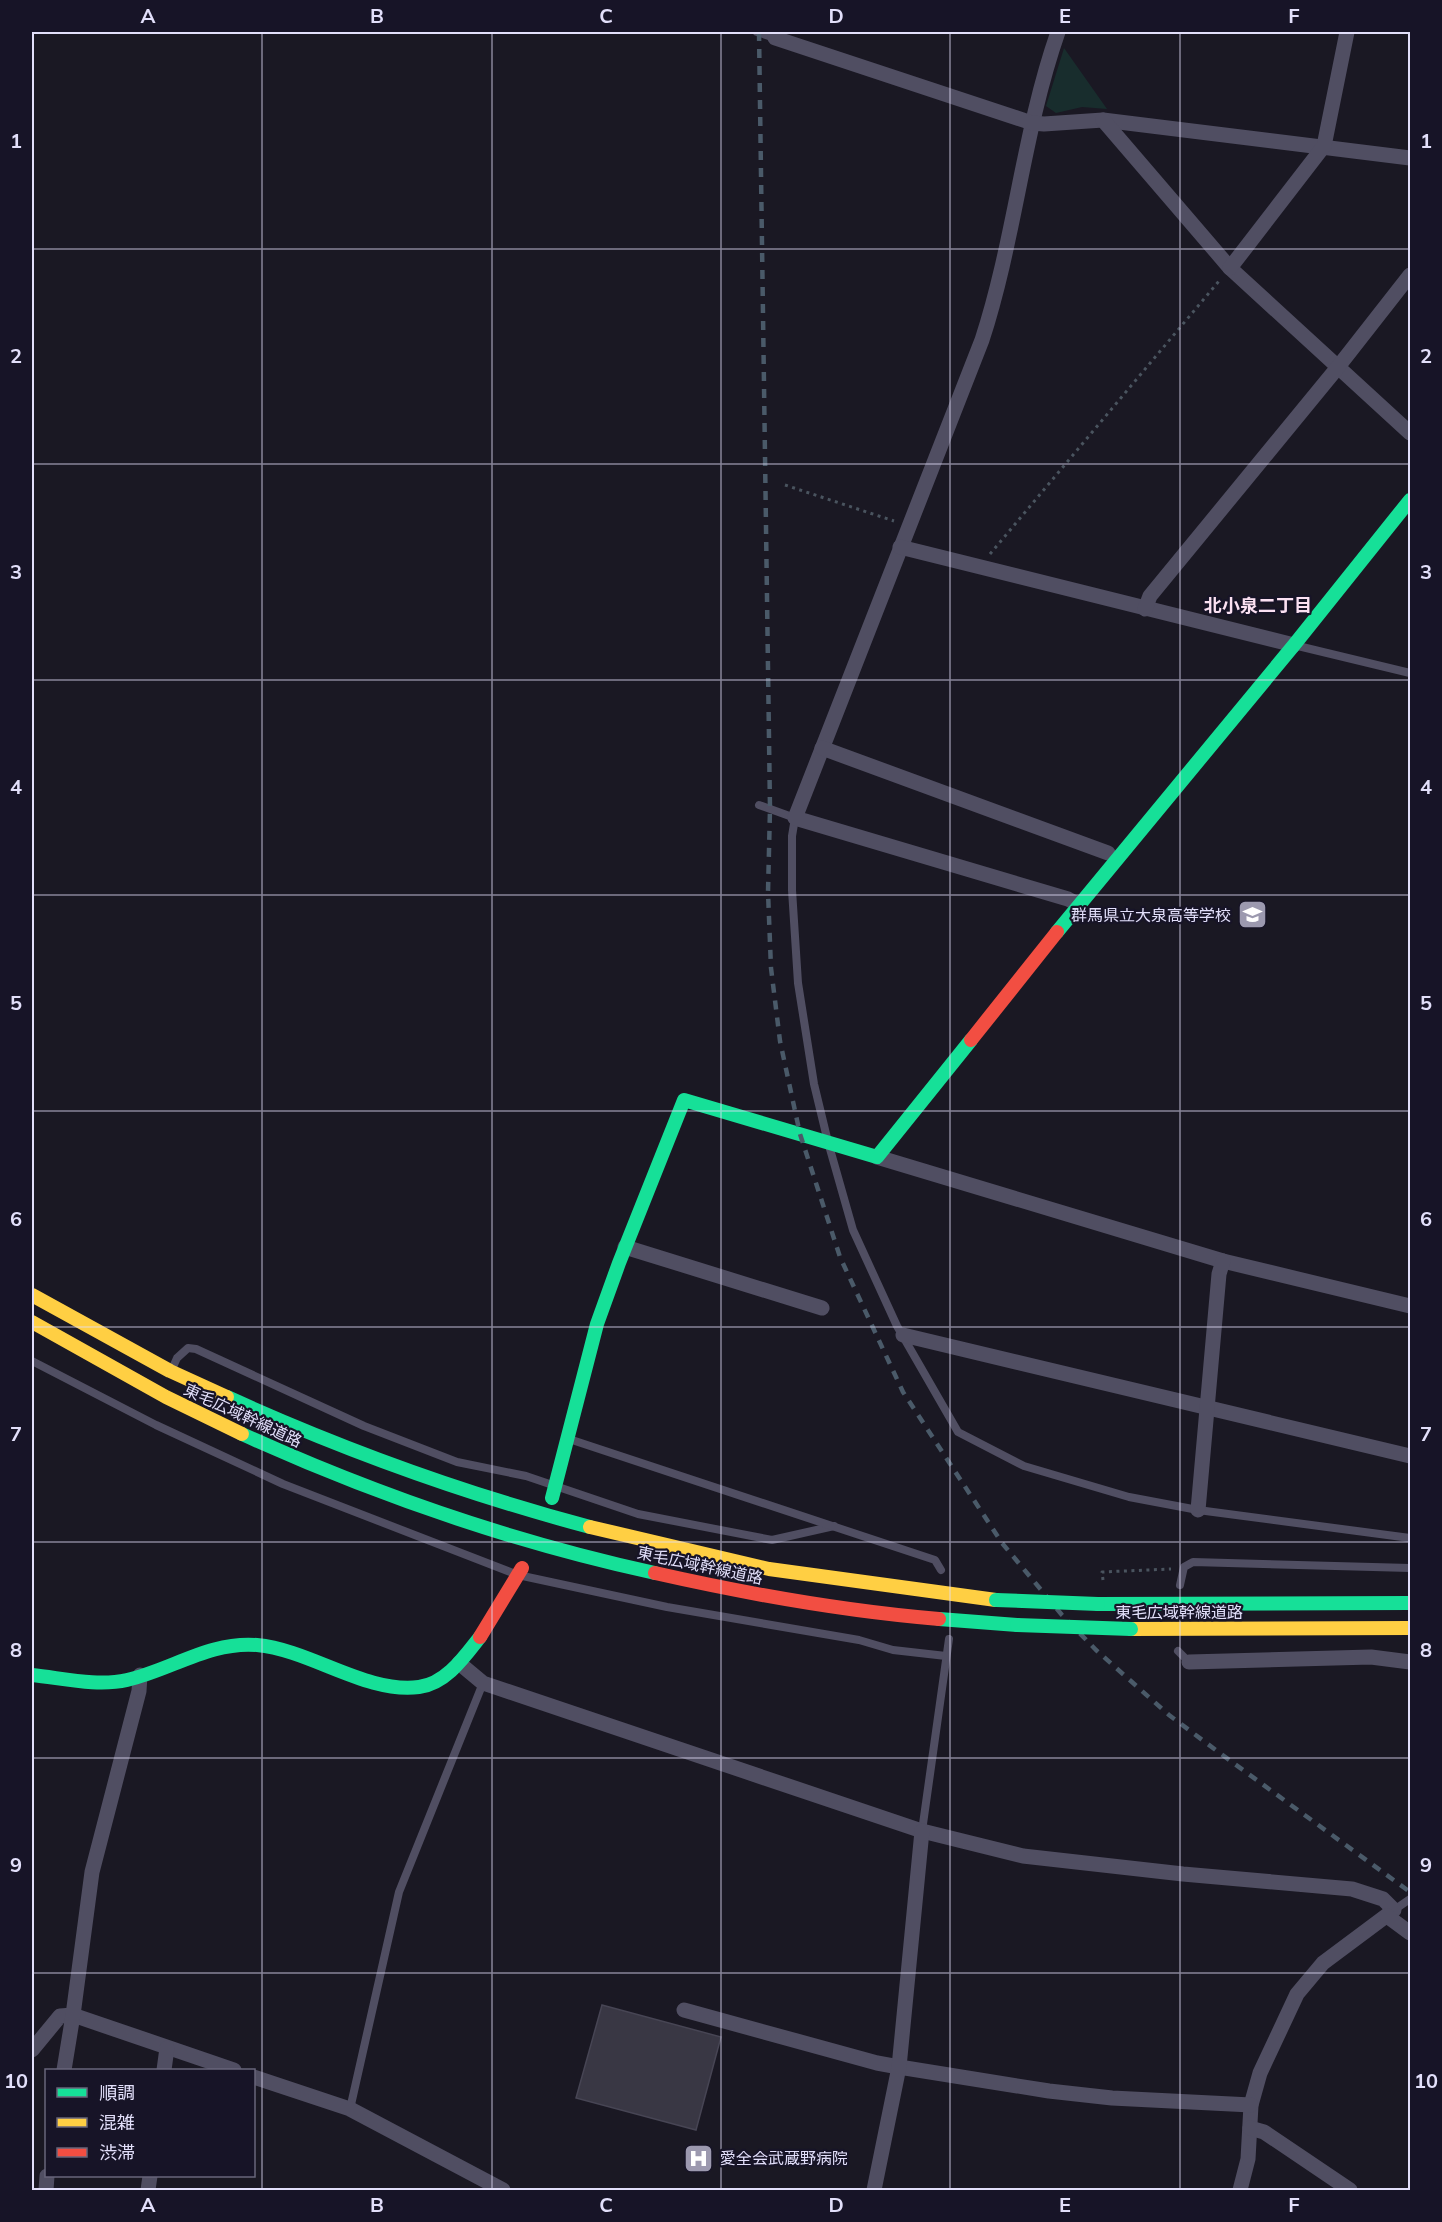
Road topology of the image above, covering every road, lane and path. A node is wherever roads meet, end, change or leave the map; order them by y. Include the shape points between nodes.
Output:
1 (757, 32) edge
2 (1058, 32) edge
3 (1347, 32) edge
4 (776, 38) joint
5 (1103, 120) junction
6 (1032, 123) junction
7 (1324, 146) junction
8 (1410, 158) edge
9 (1230, 268) junction
10 (1410, 275) edge
11 (1338, 367) junction
12 (1410, 433) edge
13 (785, 484) dead end
14 (1410, 500) edge
15 (908, 526) junction
16 (900, 547) junction
17 (978, 567) junction
18 (1145, 609) junction
19 (1294, 645) junction
20 (1410, 673) edge
21 (822, 748) junction
22 (759, 805) dead end
23 (795, 818) junction
24 (1108, 853) dead end
25 (1079, 905) junction
26 (828, 1142) junction
27 (877, 1156) junction
28 (626, 1247) junction
29 (1223, 1261) junction
30 (32, 1295) edge
31 (1410, 1306) edge
32 (822, 1308) dead end
33 (32, 1322) edge
34 (903, 1335) junction
35 (32, 1361) edge
36 (170, 1371) junction
37 (1207, 1407) junction
38 (567, 1439) junction
39 (1410, 1456) edge
40 (553, 1492) junction
41 (1198, 1510) junction
42 (834, 1527) junction
43 (1410, 1538) edge
44 (1410, 1568) edge
45 (941, 1570) dead end
46 (1163, 1571) dead end
47 (520, 1572) junction
48 (1114, 1580) dead end
49 (1180, 1585) dead end
50 (1410, 1603) edge
51 (1410, 1628) edge
52 (949, 1639) dead end
53 (946, 1656) junction
54 (1183, 1656) dead end
55 (1410, 1662) edge
56 (459, 1663) junction
57 (32, 1675) edge
58 (140, 1675) junction
59 (483, 1683) junction
60 (922, 1831) junction
61 (1410, 1899) edge
62 (1391, 1913) junction
63 (1410, 1934) edge
64 (684, 2010) dead end
65 (74, 2015) junction
66 (167, 2049) junction
67 (32, 2050) edge
68 (899, 2067) junction
69 (64, 2069) edge
70 (164, 2069) edge
71 (231, 2069) edge
72 (255, 2077) edge
73 (1251, 2105) junction
74 (350, 2109) junction
75 (1250, 2128) junction
76 (503, 2190) edge
77 (874, 2190) edge
78 (1240, 2190) edge
79 (1350, 2190) edge

1 - 4 lane
2 - 6 street
3 - 7 street
4 - 6 street
5 - 6 street
5 - 7 street
5 - 9 street
6 - 15 street via 992,308
7 - 8 street
7 - 9 street
9 - 11 street
9 - 17 path
10 - 11 street
11 - 12 street
11 - 18 street via 1150,596
13 - 15 path
14 - 19 main road
15 - 16 street
16 - 17 street
16 - 21 street
17 - 18 street
18 - 19 street
19 - 20 lane
19 - 25 main road
21 - 23 street
21 - 24 street
22 - 23 lane
23 - 25 street
23 - 26 lane via 792,890 798,983 814,1084
25 - 27 main road
26 - 27 main road
26 - 28 main road via 684,1100
26 - 34 lane via 853,1230
27 - 29 street
28 - 32 street
28 - 38 main road via 597,1324
29 - 31 street
29 - 37 street
30 - 36 main road, 東毛広域幹線道路
33 - 51 main road, 東毛広域幹線道路, bridge via 160,1395 247,1437 394,1498 522,1540 664,1576 818,1605 1017,1625 1131,1629
34 - 37 street
34 - 41 lane via 963,1436 1024,1466 1129,1497
35 - 47 lane via 156,1425 284,1484
36 - 40 lane via 188,1348 196,1349 364,1426 457,1462 525,1476
36 - 50 main road, 東毛広域幹線道路, bridge via 260,1412 511,1506 769,1569 996,1600 1098,1604
37 - 39 street
37 - 41 street
38 - 40 main road
38 - 42 lane
40 - 42 lane via 638,1514 772,1540
41 - 43 lane
42 - 45 lane via 935,1560
44 - 49 lane via 1193,1562 1184,1567
46 - 48 path via 1102,1572 1102,1580
47 - 53 lane via 667,1607 859,1640 893,1650
47 - 56 main road via 482,1635
52 - 53 lane
53 - 60 lane
54 - 55 street via 1371,1657
56 - 58 main road via 425,1686 400,1688 376,1683 292,1651 237,1645 185,1657
56 - 59 street
57 - 58 main road via 125,1681
58 - 65 street via 92,1872
59 - 60 street
59 - 74 lane via 399,1892
60 - 62 street via 1023,1856 1352,1888 1383,1899
60 - 68 street
61 - 62 lane
62 - 63 street
62 - 73 street via 1323,1964 1297,1994 1260,2073
64 - 68 street
65 - 66 street
65 - 67 street via 60,2016
65 - 69 street
66 - 70 street
66 - 71 street
68 - 73 street via 1112,2098
68 - 77 street
72 - 74 street
73 - 75 street
74 - 76 street
75 - 78 street
75 - 79 street via 1264,2132

